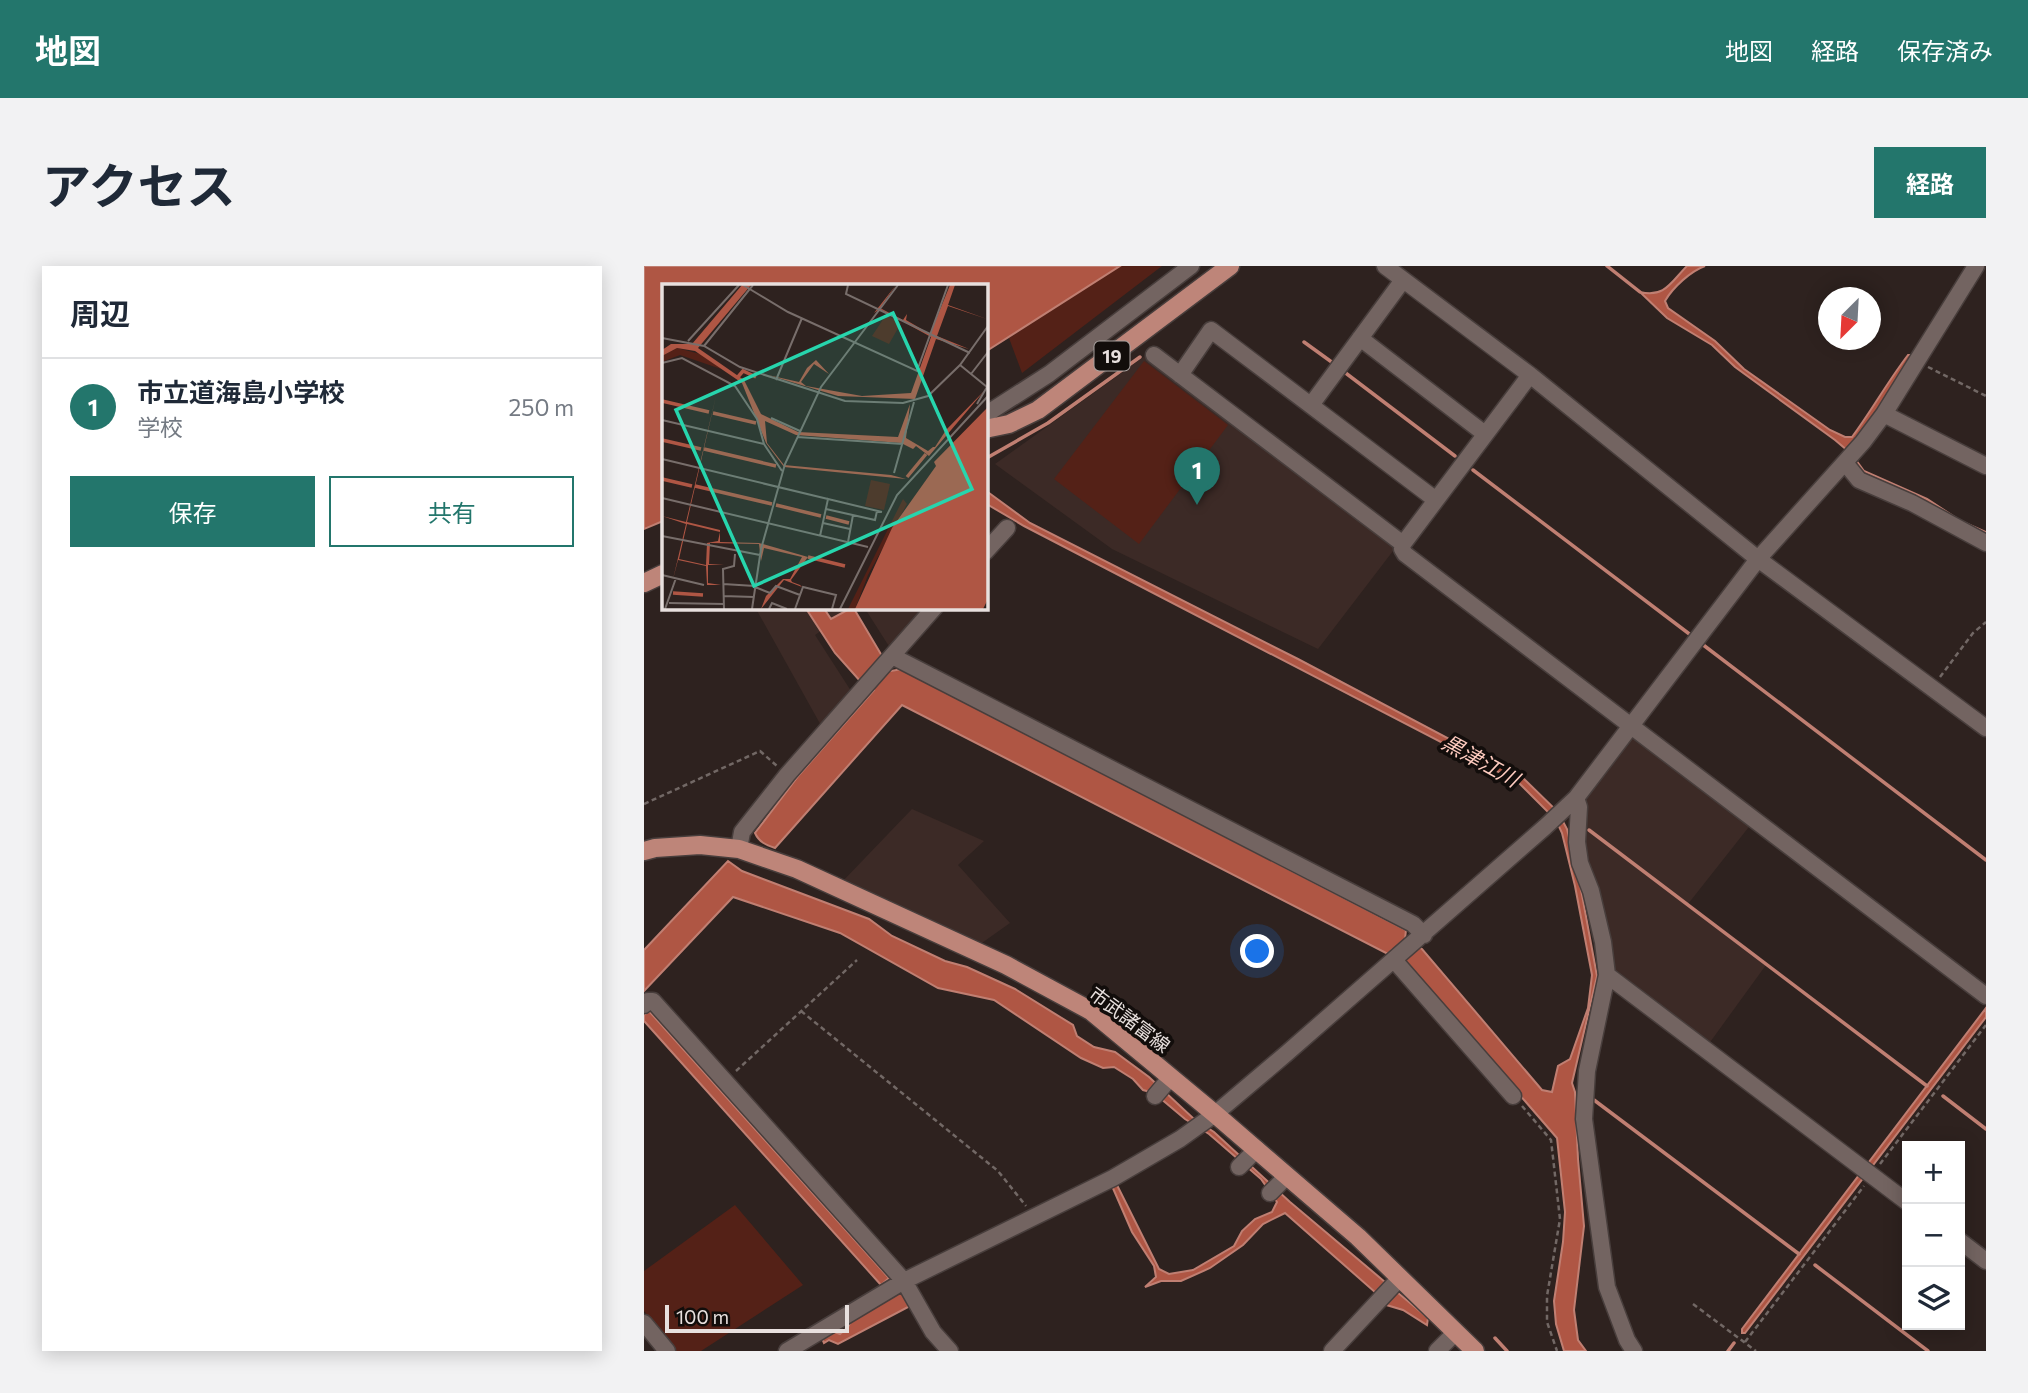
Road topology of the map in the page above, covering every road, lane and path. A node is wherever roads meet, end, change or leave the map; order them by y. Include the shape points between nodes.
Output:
1 (1191, 266) edge
2 (1230, 266) edge
3 (1385, 266) edge
4 (1978, 266) edge
5 (1986, 270) edge
6 (1403, 279) junction
7 (1360, 338) junction
8 (1154, 355) dead end
9 (1915, 361) junction
10 (1180, 375) junction
11 (1530, 375) junction
12 (1986, 396) edge
13 (1311, 405) junction
14 (987, 414) edge
15 (1884, 414) junction
16 (987, 429) edge
17 (1485, 434) junction
18 (1850, 458) junction
19 (1986, 466) edge
20 (1436, 500) junction
21 (1007, 528) dead end
22 (1986, 543) edge
23 (1403, 544) junction
24 (987, 550) edge
25 (1758, 559) junction
26 (662, 574) edge
27 (644, 583) edge
28 (933, 609) edge
29 (1986, 622) edge
30 (889, 659) junction
31 (1932, 688) junction
32 (1631, 726) junction
33 (1986, 728) edge
34 (787, 775) junction
35 (1576, 798) junction
36 (644, 804) edge
37 (739, 849) junction
38 (644, 851) edge
39 (1420, 938) junction
40 (857, 960) dead end
41 (1394, 960) junction
42 (1607, 975) junction
43 (1986, 996) edge
44 (644, 1005) edge
45 (802, 1011) junction
46 (726, 1081) junction
47 (1513, 1096) joint
48 (1204, 1122) junction
49 (1902, 1198) edge
50 (1035, 1216) junction
51 (1965, 1245) edge
52 (1986, 1261) edge
53 (904, 1280) junction
54 (1395, 1283) junction
55 (1693, 1304) dead end
56 (644, 1323) edge
57 (1456, 1332) junction
58 (667, 1351) edge
59 (787, 1351) edge
60 (950, 1351) edge
61 (1332, 1351) edge
62 (1437, 1351) edge
63 (1475, 1351) edge
64 (1556, 1351) edge
65 (1634, 1351) edge
66 (1756, 1351) edge

1 - 14 street via 1049,374
2 - 16 main road, 19 via 1038,410
3 - 6 street
4 - 5 street
4 - 9 street
6 - 7 street
6 - 11 street
7 - 13 street
7 - 17 street
8 - 10 street
9 - 12 path
9 - 15 street
10 - 13 street via 1211,330
10 - 23 street
11 - 17 street
11 - 25 street
13 - 20 street
15 - 18 street
15 - 19 street
17 - 20 street
18 - 22 street via 1859,480
18 - 25 street
20 - 23 street
21 - 24 street
23 - 32 street via 1405,554
25 - 31 street
25 - 32 street
26 - 27 main road
28 - 30 street
29 - 31 path
30 - 34 street
30 - 39 street via 1413,924
31 - 33 street
32 - 35 street
32 - 43 street
34 - 36 path via 760,751
34 - 37 street via 742,832
35 - 39 street
35 - 42 street via 1580,863 1591,891
37 - 38 main road, 市武諸富線 via 700,845
37 - 48 main road, 市武諸富線 via 797,869 1006,965 1091,1012
39 - 41 street
40 - 45 path
41 - 47 street
41 - 48 street
42 - 49 street
42 - 65 street via 1587,1071 1584,1119 1607,1287
44 - 46 street via 653,1001
45 - 46 path
45 - 50 path via 998,1171
46 - 53 street
47 - 64 path via 1551,1140 1560,1219 1547,1322
48 - 50 street via 1113,1178
48 - 54 main road, 市武諸富線 via 1278,1185 1358,1237
50 - 53 street
51 - 52 street
53 - 59 street
53 - 60 street via 933,1332
54 - 57 main road, 市武諸富線
54 - 61 street
55 - 66 path
56 - 58 street
57 - 62 street
57 - 63 main road, 市武諸富線

